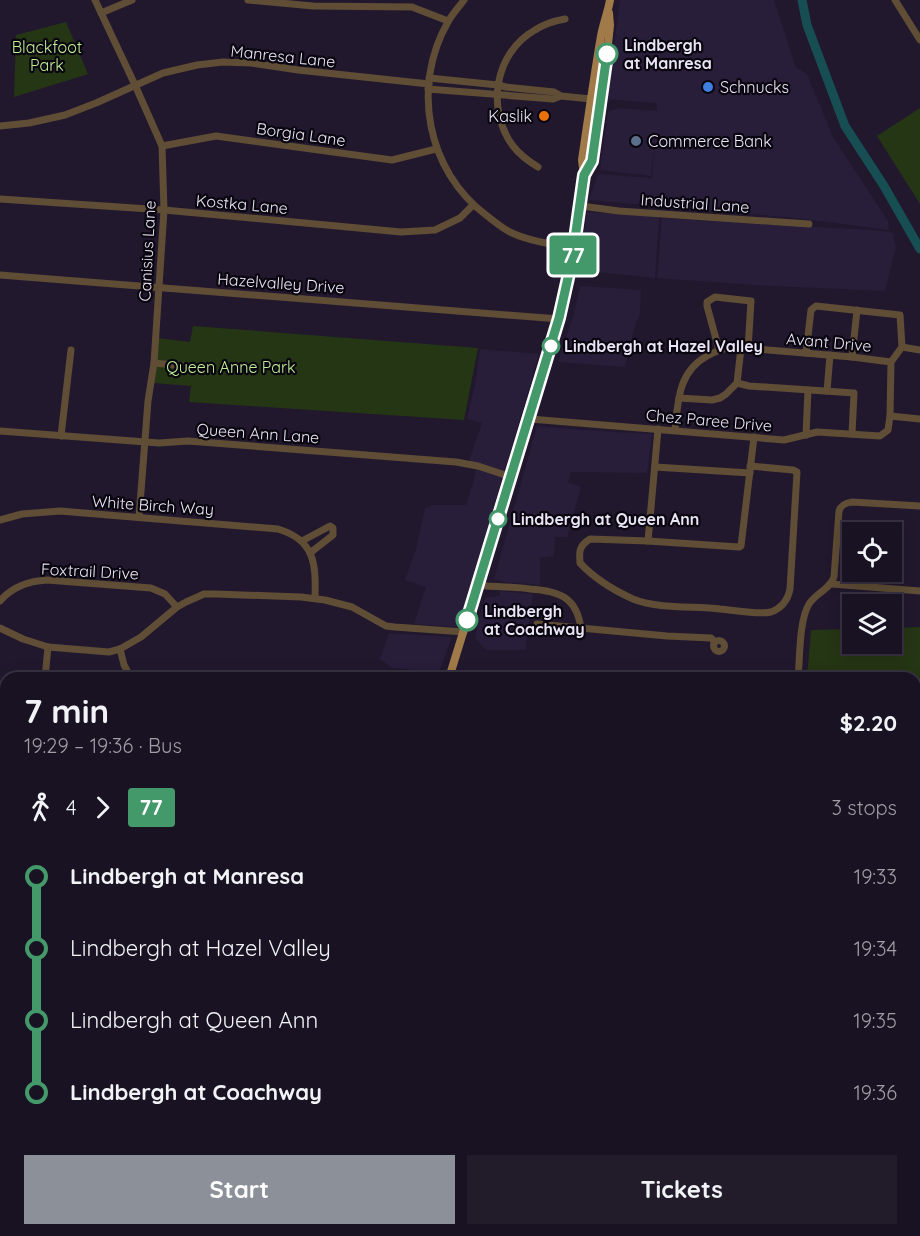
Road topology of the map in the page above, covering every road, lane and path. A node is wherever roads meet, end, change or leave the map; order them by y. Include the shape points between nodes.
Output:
1 (95, 0) edge
2 (132, 0) edge
3 (248, 0) edge
4 (464, 0) edge
5 (895, 0) edge
6 (610, 4) edge
7 (101, 13) junction
8 (565, 19) dead end
9 (448, 21) junction
10 (920, 40) edge
11 (429, 84) junction
12 (135, 85) junction
13 (498, 85) junction
14 (497, 95) junction
15 (561, 96) junction
16 (596, 100) junction
17 (0, 126) edge
18 (162, 146) junction
19 (436, 149) junction
20 (538, 167) dead end
21 (0, 199) edge
22 (473, 205) junction
23 (580, 206) junction
24 (164, 210) junction
25 (808, 224) dead end
26 (574, 247) junction
27 (0, 275) edge
28 (158, 287) junction
29 (857, 310) junction
30 (559, 318) junction
31 (902, 347) junction
32 (745, 348) junction
33 (71, 350) dead end
34 (718, 350) junction
35 (920, 350) edge
36 (806, 353) junction
37 (831, 355) junction
38 (852, 357) junction
39 (891, 362) junction
40 (154, 363) junction
41 (184, 366) dead end
42 (737, 383) junction
43 (808, 390) junction
44 (827, 391) junction
45 (679, 398) junction
46 (890, 416) junction
47 (530, 419) junction
48 (920, 419) edge
49 (658, 429) junction
50 (675, 430) junction
51 (0, 431) edge
52 (885, 433) joint
53 (852, 434) junction
54 (806, 435) junction
55 (62, 436) junction
56 (754, 437) junction
57 (145, 442) junction
58 (655, 467) junction
59 (750, 470) junction
60 (511, 477) junction
61 (920, 507) edge
62 (138, 517) junction
63 (0, 520) edge
64 (648, 541) junction
65 (302, 542) junction
66 (310, 553) junction
67 (478, 584) junction
68 (832, 584) junction
69 (920, 591) edge
70 (315, 598) junction
71 (0, 601) edge
72 (177, 607) junction
73 (537, 624) dead end
74 (0, 628) edge
75 (581, 629) junction
76 (464, 632) junction
77 (715, 642) dead end
78 (48, 647) junction
79 (120, 649) junction
80 (46, 672) edge
81 (128, 672) edge
82 (452, 672) edge
83 (799, 672) edge

1 - 7 street, Canisius Lane
2 - 7 street
3 - 9 street via 313,6 412,7
4 - 9 street
5 - 10 street
6 - 16 main road via 603,24
7 - 12 street, Canisius Lane
8 - 13 street via 533,30 520,42 509,54
9 - 11 street via 435,51
11 - 12 street, Manresa Lane via 224,62 180,68
11 - 13 street, Manresa Lane
11 - 14 street, Manresa Lane
11 - 19 street via 428,113
12 - 17 street, Manresa Lane via 65,115
12 - 18 street, Canisius Lane
13 - 14 street
13 - 15 street, Manresa Lane
14 - 15 street, Manresa Lane via 553,99
14 - 20 street via 498,113 508,138 524,158
15 - 16 street, Manresa Lane
16 - 23 main road via 582,160
18 - 19 street, Borgia Lane via 216,136 392,160
18 - 24 street, Canisius Lane
19 - 22 street via 448,174
21 - 24 street, Kostka Lane
22 - 24 street, Kostka Lane via 460,218 435,231 401,232
22 - 26 street via 510,232 546,244
23 - 25 street, Industrial Lane
23 - 26 main road
24 - 28 street, Canisius Lane
26 - 30 main road
27 - 28 street, Hazelvalley Drive
28 - 30 street, Hazelvalley Drive
28 - 40 street, Canisius Lane
29 - 31 street via 900,315
29 - 36 street via 813,308
29 - 38 street
30 - 47 main road
31 - 35 street
31 - 39 street
32 - 34 street, Avant Drive
32 - 34 street via 751,301 715,297 706,306
32 - 36 street, Avant Drive
32 - 42 street
33 - 55 street
34 - 45 street, Avant Drive via 690,369
36 - 37 street, Avant Drive
37 - 38 street, Avant Drive
37 - 44 street
38 - 39 street, Avant Drive
39 - 46 street, Avant Drive
40 - 41 street
40 - 57 street, Canisius Lane
42 - 43 street
42 - 45 street via 720,398
43 - 44 street
43 - 54 street
44 - 53 street via 854,393
45 - 50 street, Avant Drive
46 - 48 street
46 - 52 street, Avant Drive
47 - 49 street, Chez Paree Drive
47 - 60 main road
49 - 50 street, Chez Paree Drive
49 - 58 street
50 - 56 street, Chez Paree Drive
51 - 55 street, Queen Ann Lane
52 - 53 street, Chez Paree Drive
53 - 54 street, Chez Paree Drive
54 - 56 street, Chez Paree Drive via 784,440
55 - 57 street, Queen Ann Lane
56 - 59 street
57 - 60 street, Queen Ann Lane via 188,441 456,462
57 - 62 street, Canisius Lane
58 - 59 street
58 - 64 street
59 - 64 street via 741,546
59 - 64 street via 797,472 790,588 779,608 759,613 635,600 597,579 580,563 580,548 590,539
60 - 67 main road
61 - 68 street via 843,504
62 - 63 street, White Birch Way via 41,511
62 - 65 street, White Birch Way via 278,529
65 - 66 street, White Birch Way
65 - 66 street via 330,526 333,528 333,535
66 - 70 street, White Birch Way via 315,570
67 - 75 street via 558,593 573,606
67 - 76 main road
68 - 69 street
68 - 83 street via 811,602 804,616
70 - 72 street via 204,594
70 - 76 street via 352,608 386,626
71 - 72 street, Foxtrail Drive via 23,585 47,580 151,588 165,594
72 - 79 street
73 - 75 street
74 - 78 street
75 - 77 street via 711,638
76 - 82 main road
78 - 79 street via 109,652
78 - 80 street
79 - 81 street

